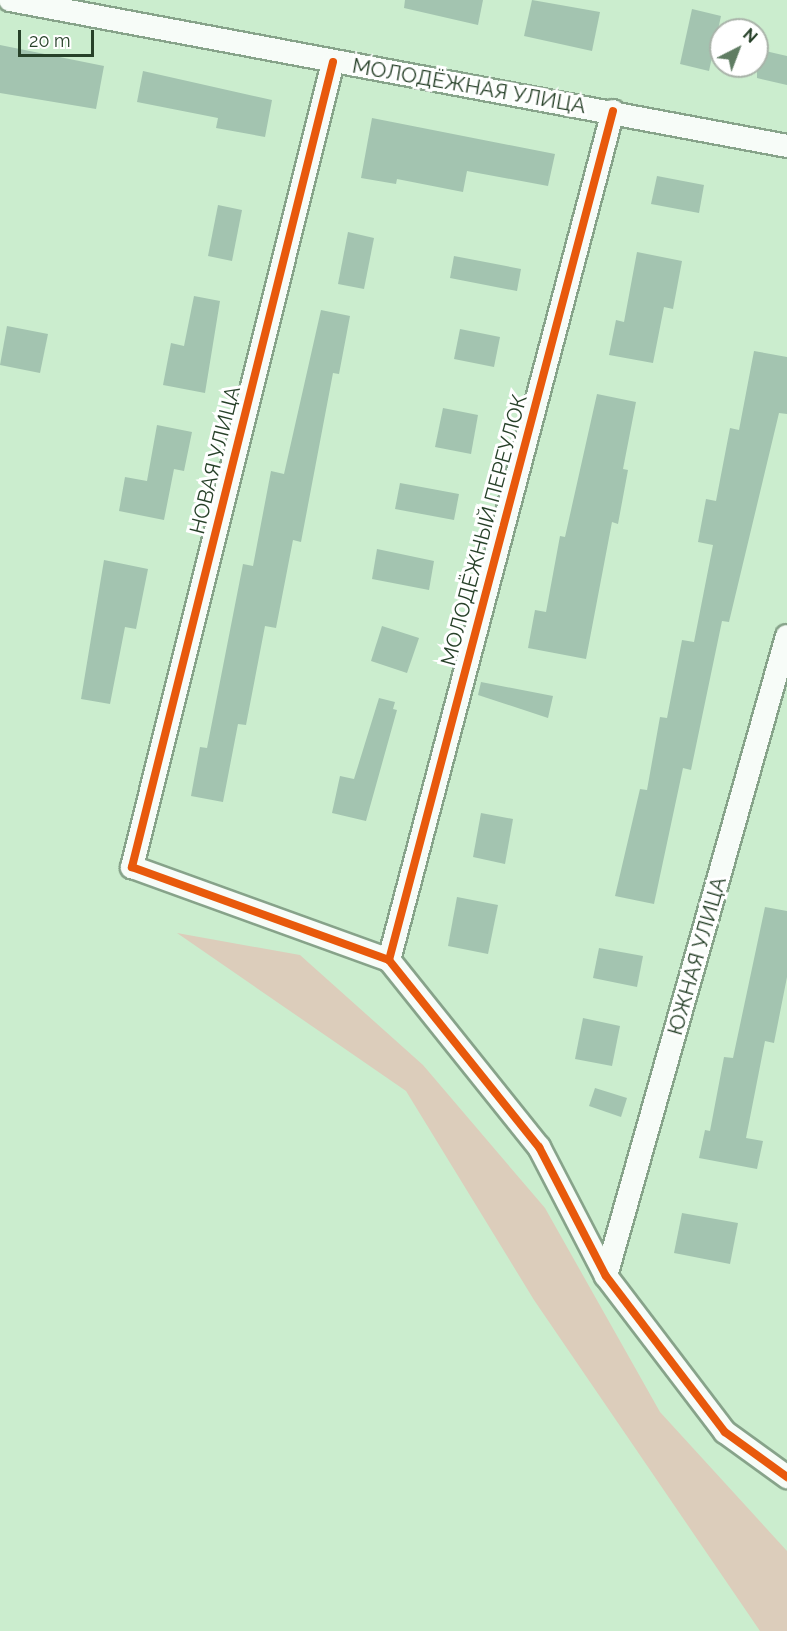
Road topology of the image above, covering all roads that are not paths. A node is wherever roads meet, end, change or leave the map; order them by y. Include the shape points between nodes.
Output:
1 (10, 0) edge
2 (333, 62) junction
3 (613, 111) junction
4 (787, 146) edge
5 (787, 636) edge
6 (389, 960) junction
7 (606, 1276) junction
8 (787, 1478) edge

1 - 2 street, МОЛОДЁЖНАЯ УЛИЦА
2 - 3 street, МОЛОДЁЖНАЯ УЛИЦА
2 - 6 street, НОВАЯ УЛИЦА via 132,867
3 - 4 street, МОЛОДЁЖНАЯ УЛИЦА
3 - 6 street, МОЛОДЁЖНЫЙ ПЕРЕУЛОК
5 - 7 street, ЮЖНАЯ УЛИЦА
6 - 7 street via 539,1147
7 - 8 street via 725,1432

